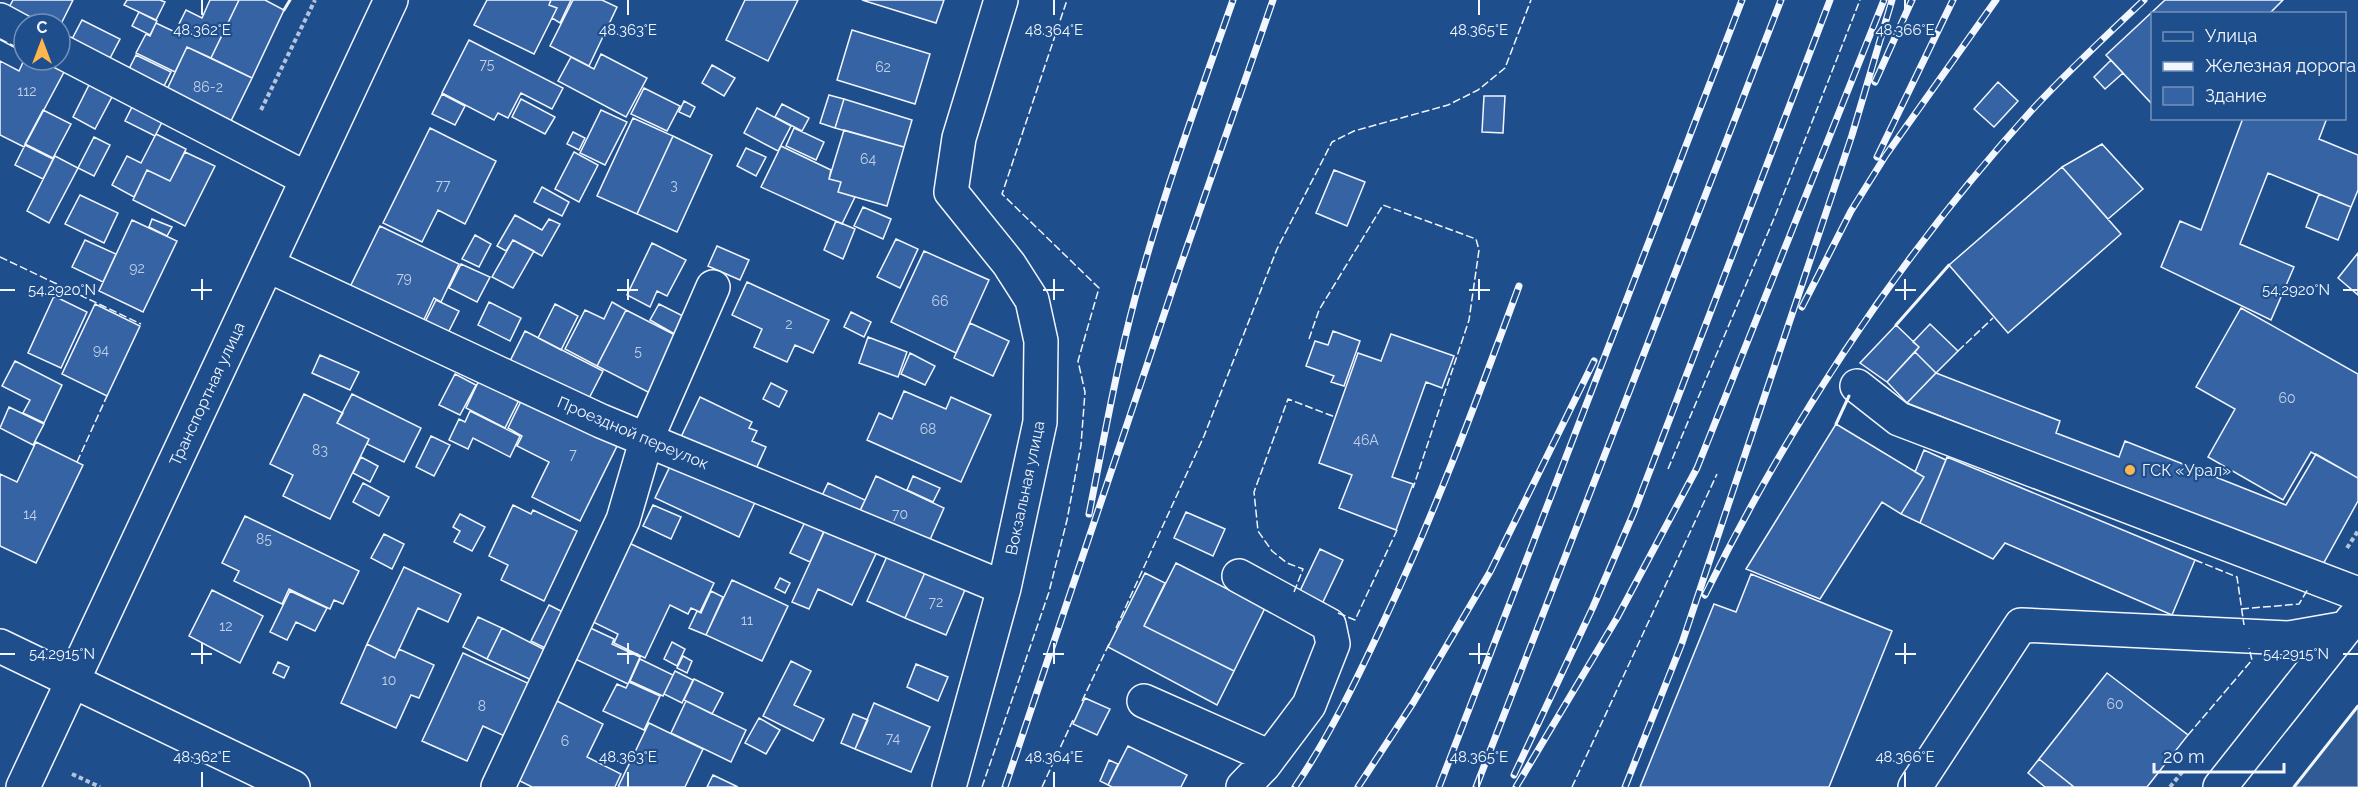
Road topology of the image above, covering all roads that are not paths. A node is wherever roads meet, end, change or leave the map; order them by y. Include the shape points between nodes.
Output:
1 (392, 0) edge
2 (1001, 0) edge
3 (72, 57) edge
4 (307, 178) junction
5 (267, 265) junction
6 (713, 287) dead end
7 (1857, 386) dead end
8 (647, 438) junction
9 (1239, 576) dead end
10 (1004, 588) junction
11 (2358, 594) edge
12 (2352, 620) edge
13 (0, 646) edge
14 (74, 681) junction
15 (1144, 701) dead end
16 (1270, 757) junction
17 (23, 787) edge
18 (293, 787) edge
19 (498, 787) edge
20 (949, 787) edge
21 (1243, 787) edge
22 (1915, 787) edge
23 (2220, 787) edge

1 - 4 street, Транспортная улица
2 - 10 street, Вокзальная улица via 959,138 951,192 1009,264 1032,300 1041,341 1040,422
3 - 4 street
4 - 5 street, Транспортная улица
5 - 8 street, Проездной переулок via 601,421
5 - 14 street, Транспортная улица
6 - 8 street
7 - 11 street via 1899,420
8 - 10 street, Проездной переулок
8 - 19 street via 623,520
9 - 16 street via 1329,625 1333,644 1310,705
10 - 20 street, Вокзальная улица
12 - 22 street via 2289,638 2021,625
12 - 23 street
13 - 14 street
14 - 17 street, Транспортная улица
14 - 18 street
15 - 16 street
16 - 21 street

